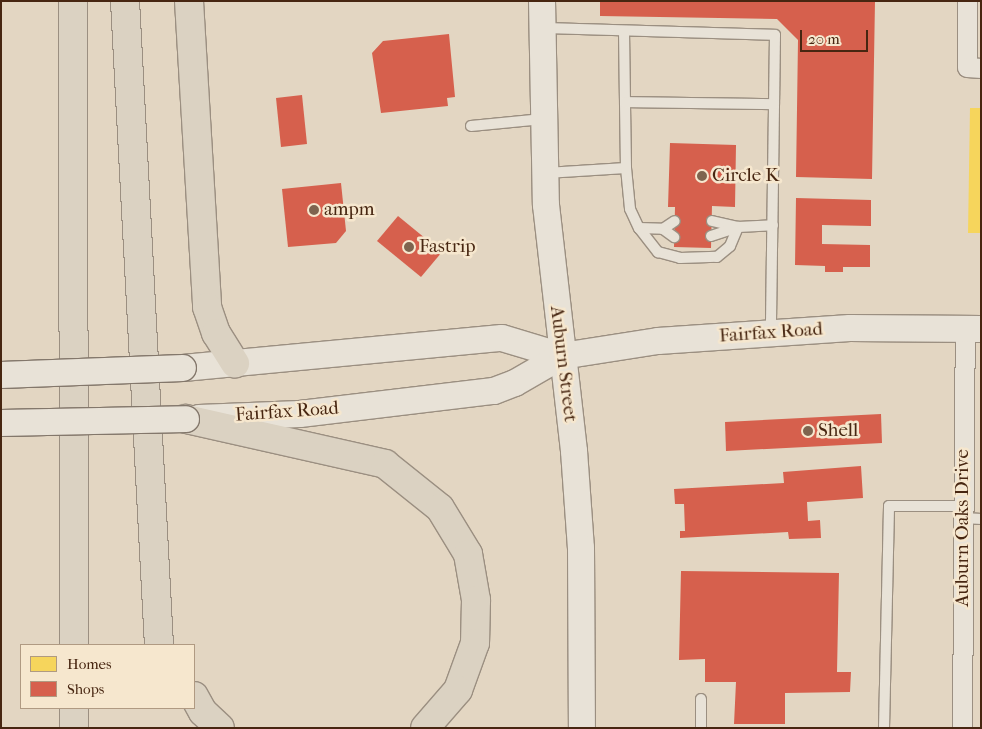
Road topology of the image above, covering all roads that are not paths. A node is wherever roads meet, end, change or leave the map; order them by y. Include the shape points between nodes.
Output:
1 (73, 1) edge
2 (125, 1) edge
3 (189, 1) edge
4 (542, 1) edge
5 (967, 1) edge
6 (542, 28) junction
7 (624, 31) junction
8 (974, 68) edge
9 (625, 102) junction
10 (774, 104) junction
11 (542, 119) junction
12 (471, 126) dead end
13 (626, 168) junction
14 (544, 173) junction
15 (675, 221) dead end
16 (712, 221) dead end
17 (773, 225) junction
18 (738, 227) junction
19 (640, 228) junction
20 (663, 229) junction
21 (711, 236) dead end
22 (674, 237) dead end
23 (973, 329) edge
24 (771, 331) junction
25 (562, 356) junction
26 (235, 364) junction
27 (1, 375) edge
28 (186, 419) junction
29 (1, 423) edge
30 (969, 514) edge
31 (155, 595) junction
32 (74, 644) edge
33 (159, 644) edge
34 (172, 644) edge
35 (195, 698) edge
36 (701, 699) dead end
37 (74, 709) edge
38 (183, 709) edge
39 (74, 728) edge
40 (194, 728) edge
41 (220, 728) edge
42 (425, 728) edge
43 (582, 728) edge
44 (701, 728) edge
45 (884, 728) edge
46 (962, 728) edge

1 - 32 highway
2 - 31 highway
3 - 26 highway via 207,308 216,333
4 - 6 main road, Auburn Street
5 - 8 street
6 - 7 lane
6 - 11 main road, Auburn Street
7 - 9 lane
7 - 10 lane via 775,35
9 - 10 lane
9 - 13 lane
10 - 17 lane
11 - 12 lane
11 - 14 main road, Auburn Street
13 - 14 lane
13 - 19 lane via 630,208
14 - 25 main road, Auburn Street
15 - 20 lane
16 - 18 lane
17 - 18 lane
17 - 24 lane
18 - 19 lane via 730,246 717,257 680,258 658,252
18 - 21 lane
19 - 20 lane
20 - 22 lane
23 - 24 main road, Fairfax Road
23 - 30 street, Auburn Oaks Drive
24 - 25 main road, Fairfax Road via 658,341
25 - 26 main road, Fairfax Road via 502,338
25 - 28 main road, Fairfax Road via 494,391 300,414
25 - 43 main road, Auburn Street via 574,451 581,548
26 - 27 main road, Fairfax Road, bridge
28 - 29 main road, Fairfax Road, bridge
28 - 42 highway via 385,464 440,508 468,554 476,600 475,643 458,690
30 - 45 lane via 890,506
30 - 46 street, Auburn Oaks Drive
31 - 33 highway
31 - 34 highway
35 - 41 highway via 203,712
36 - 44 lane
37 - 39 highway
38 - 40 highway

